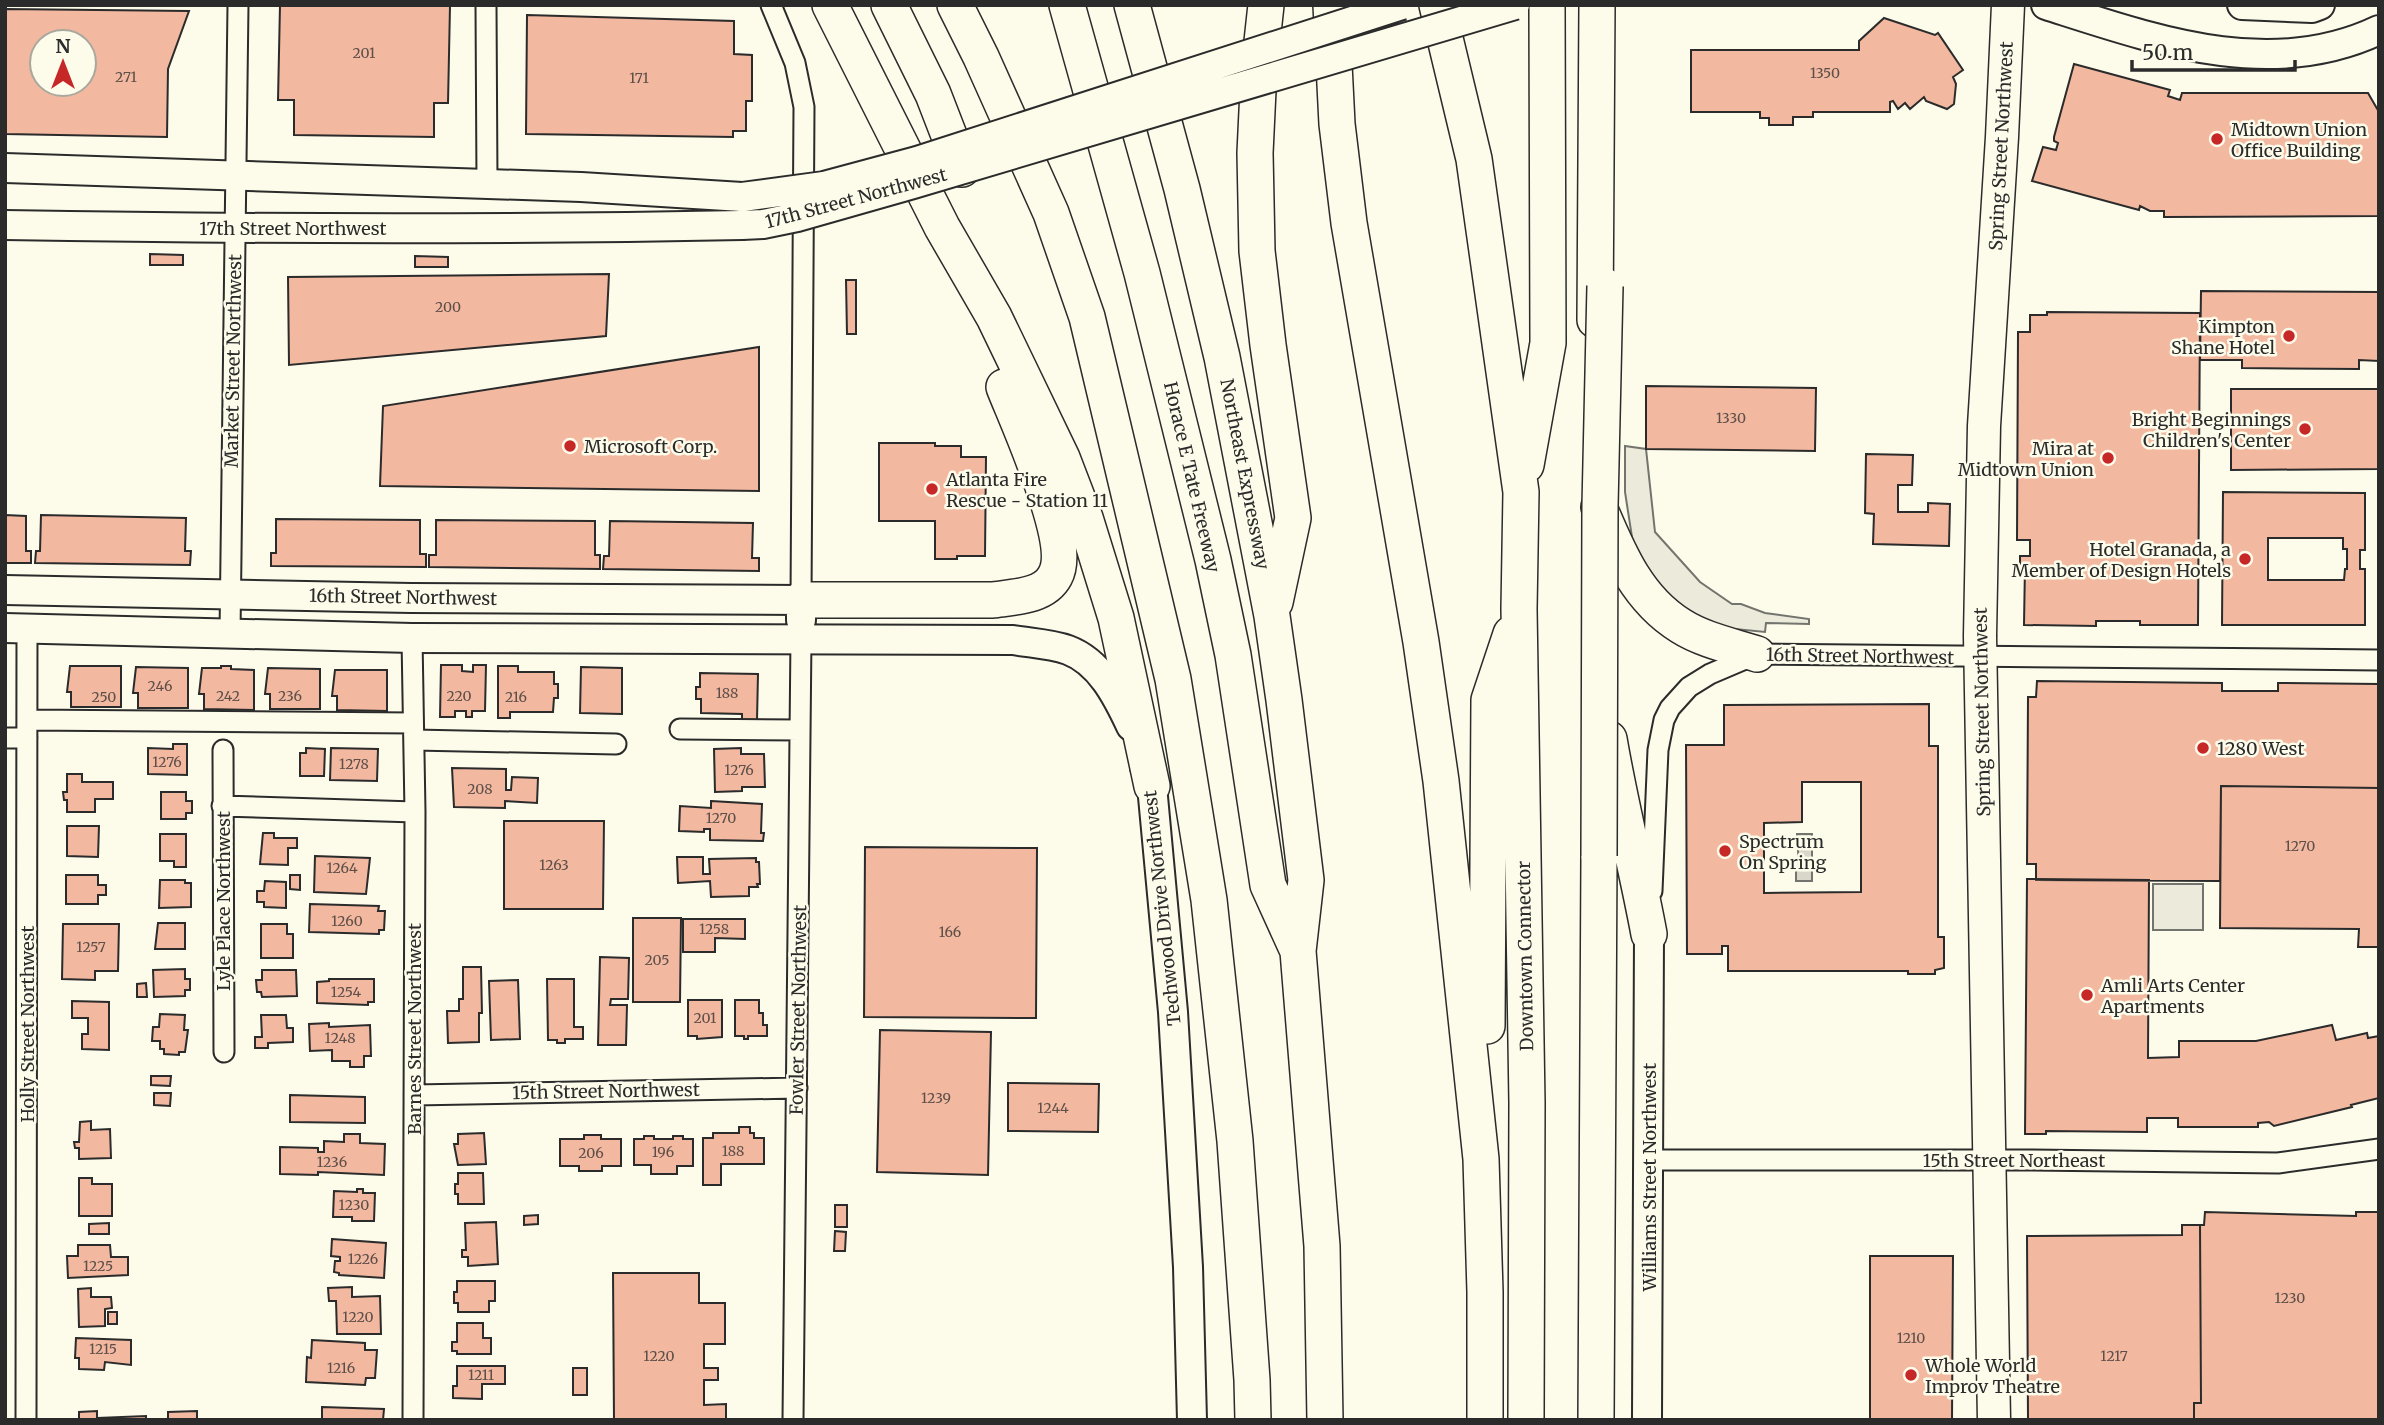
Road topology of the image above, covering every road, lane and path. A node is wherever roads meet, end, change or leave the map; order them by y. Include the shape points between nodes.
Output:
1 (238, 5) edge
2 (486, 5) edge
3 (771, 5) edge
4 (830, 5) edge
5 (889, 5) edge
6 (955, 5) edge
7 (1067, 5) edge
8 (1132, 5) edge
9 (1266, 5) edge
10 (1331, 5) edge
11 (1402, 5) edge
12 (1437, 5) edge
13 (1515, 5) edge
14 (1547, 5) edge
15 (1598, 5) edge
16 (1607, 5) edge
17 (2008, 5) edge
18 (2046, 5) edge
19 (2242, 5) edge
20 (2319, 5) edge
21 (2379, 30) edge
22 (958, 159) junction
23 (5, 168) edge
24 (237, 174) junction
25 (488, 184) junction
26 (5, 225) edge
27 (942, 228) junction
28 (236, 229) junction
29 (1115, 431) junction
30 (1521, 492) junction
31 (1594, 494) junction
32 (5, 590) edge
33 (229, 594) junction
34 (802, 600) junction
35 (1519, 609) junction
36 (1272, 616) junction
37 (16, 628) edge
38 (230, 633) junction
39 (412, 638) junction
40 (801, 638) junction
41 (1757, 654) junction
42 (1980, 657) junction
43 (2379, 660) edge
44 (27, 729) junction
45 (680, 729) dead end
46 (800, 730) junction
47 (413, 731) junction
48 (5, 738) edge
49 (616, 744) dead end
50 (223, 750) dead end
51 (1152, 786) junction
52 (222, 806) junction
53 (415, 811) junction
54 (1649, 934) junction
55 (1298, 951) junction
56 (224, 1052) dead end
57 (797, 1088) junction
58 (414, 1095) junction
59 (2379, 1149) edge
60 (1481, 1159) junction
61 (1649, 1160) junction
62 (1989, 1160) junction
63 (26, 1420) edge
64 (413, 1420) edge
65 (793, 1420) edge
66 (1192, 1420) edge
67 (1253, 1420) edge
68 (1325, 1420) edge
69 (1485, 1420) edge
70 (1525, 1420) edge
71 (1596, 1420) edge
72 (1647, 1420) edge
73 (1994, 1420) edge

1 - 24 street, Market Street Northwest
2 - 25 street
3 - 34 street via 795,63 804,107
4 - 27 highway
5 - 22 highway via 933,94
6 - 29 highway via 1051,213 1087,317
7 - 55 highway, Horace E Tate Freeway via 1142,273 1210,548 1233,655 1268,885
8 - 36 highway, Northeast Expressway via 1217,332
9 - 36 highway via 1258,69 1257,251 1293,517
10 - 60 highway via 1337,124 1349,223 1441,781
11 - 22 main road, 17th Street Northwest, bridge
12 - 30 highway via 1474,159
13 - 22 main road, 17th Street Northwest, bridge
14 - 30 highway via 1548,343
15 - 31 highway
16 - 71 highway, bridge
17 - 42 main road, Spring Street Northwest via 1984,426
18 - 21 main road via 2173,43 2248,55 2322,49
19 - 20 main road
22 - 25 main road, 17th Street Northwest, bridge via 742,197
22 - 28 main road, 17th Street Northwest, bridge via 797,217 763,224
23 - 24 main road, 17th Street Northwest
24 - 25 main road, 17th Street Northwest
24 - 28 street, Market Street Northwest
26 - 28 main road, 17th Street Northwest
27 - 34 highway via 1048,499 1060,560 1055,576 1043,589 992,600
27 - 51 highway via 994,317 1085,517 1116,618
28 - 33 street, Market Street Northwest
29 - 51 highway via 1134,571
29 - 67 highway via 1173,680 1209,900 1235,1141
30 - 35 highway, Downtown Connector
31 - 41 highway via 1614,544 1640,590 1661,612 1703,637
31 - 54 highway via 1598,667
32 - 33 main road, 16th Street Northwest
33 - 34 main road, 16th Street Northwest
33 - 38 street, Market Street Northwest
34 - 40 main road, Fowler Street Northwest
35 - 60 highway via 1489,700 1488,1102
35 - 70 highway, Downtown Connector via 1527,1103
36 - 55 highway, Northeast Expressway via 1306,880
37 - 38 main road
37 - 44 street, Holly Street Northwest
38 - 39 main road
39 - 40 main road
39 - 47 street, Barnes Street Northwest
40 - 46 street, Fowler Street Northwest
40 - 51 main road, Techwood Drive Northwest via 1013,639 1068,650 1092,665 1115,693
41 - 42 street, 16th Street Northwest
41 - 54 street, 16th Street Northwest via 1689,687 1664,720 1658,750
42 - 43 street, 16th Street Northwest
42 - 62 main road, Spring Street Northwest
44 - 47 street
44 - 48 street
44 - 63 street, Holly Street Northwest
45 - 46 street
46 - 57 street, Fowler Street Northwest
47 - 49 street
47 - 53 street, Barnes Street Northwest
50 - 52 street, Lyle Place Northwest
51 - 66 main road, Techwood Drive Northwest via 1174,1012
52 - 53 street
52 - 56 street, Lyle Place Northwest
53 - 58 street, Barnes Street Northwest
54 - 61 main road, Williams Street Northwest
55 - 68 highway via 1322,1245
57 - 58 street, 15th Street Northwest
57 - 65 street, Fowler Street Northwest
58 - 64 street, Barnes Street Northwest
59 - 62 street, 15th Street Northeast via 2278,1163
60 - 69 highway
61 - 62 street, 15th Street Northeast
61 - 72 main road, Williams Street Northwest
62 - 73 main road, Spring Street Northwest

